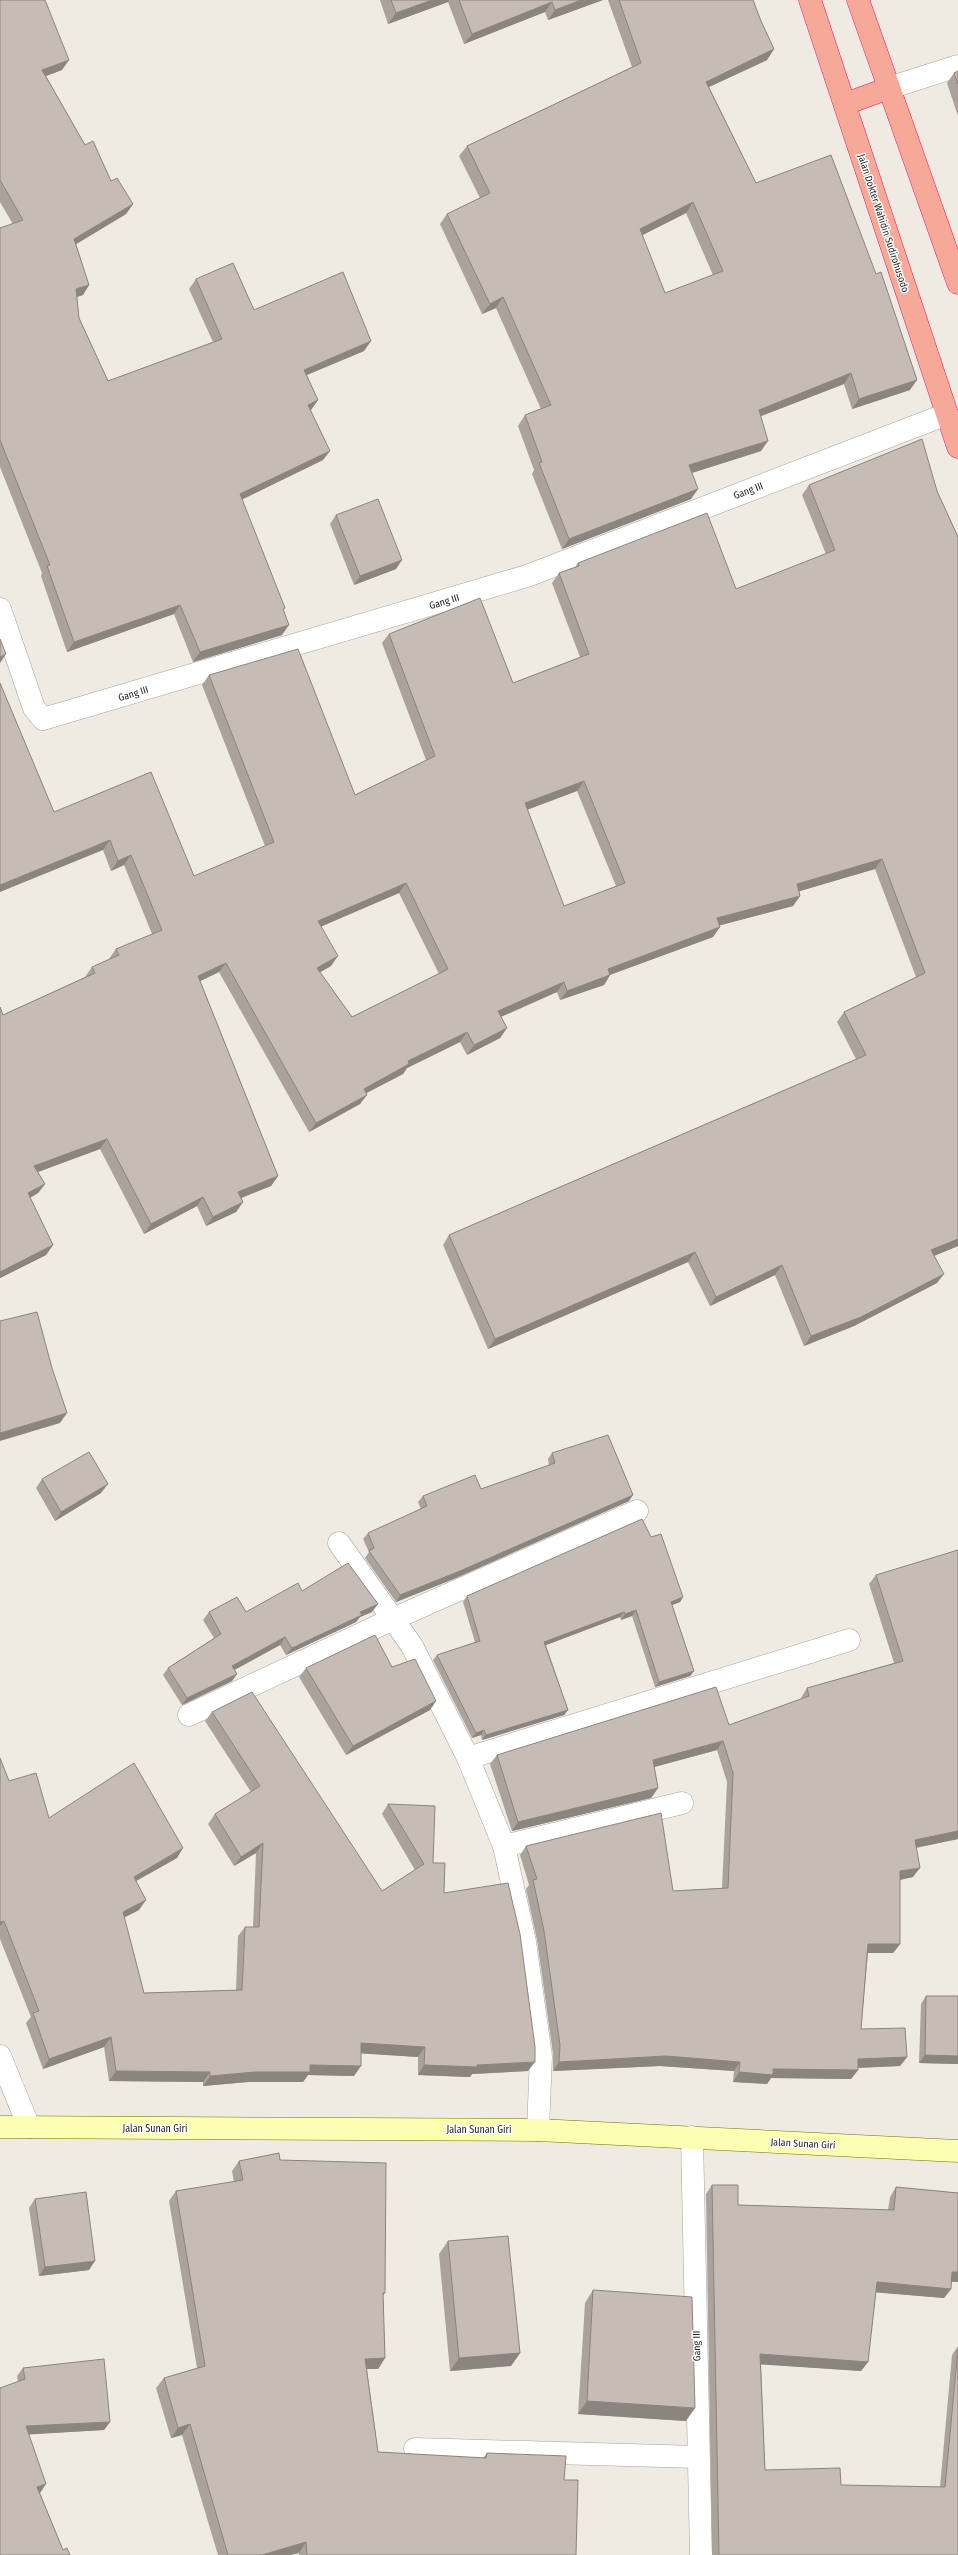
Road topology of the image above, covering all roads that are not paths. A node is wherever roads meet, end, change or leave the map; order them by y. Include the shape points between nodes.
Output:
1 (810, 0) edge
2 (858, 0) edge
3 (958, 66) edge
4 (889, 88) junction
5 (845, 104) junction
6 (958, 283) edge
7 (946, 414) junction
8 (958, 447) edge
9 (0, 609) edge
10 (637, 1511) dead end
11 (339, 1542) dead end
12 (393, 1619) junction
13 (849, 1640) dead end
14 (189, 1715) dead end
15 (468, 1758) junction
16 (682, 1803) dead end
17 (504, 1846) junction
18 (0, 2056) edge
19 (0, 2127) edge
20 (28, 2127) junction
21 (538, 2130) junction
22 (692, 2137) junction
23 (958, 2151) edge
24 (415, 2448) dead end
25 (698, 2457) junction
26 (701, 2555) edge

1 - 5 highway, Jalan Dokter Wahidin Sudirohusodo
2 - 4 highway
3 - 4 street
4 - 5 highway
4 - 6 highway
5 - 7 highway, Jalan Dokter Wahidin Sudirohusodo
7 - 8 highway, Jalan Dokter Wahidin Sudirohusodo
7 - 9 street, Gang III via 526,576 43,719 34,708
10 - 12 street
11 - 12 street
12 - 14 street
12 - 15 street via 412,1646
13 - 15 street
15 - 17 street
16 - 17 street
17 - 21 street via 525,1942 541,2056
18 - 20 street
19 - 20 main road, Jalan Sunan Giri
20 - 21 main road, Jalan Sunan Giri
21 - 22 main road, Jalan Sunan Giri
22 - 23 main road, Jalan Sunan Giri
22 - 25 street, Gang III
24 - 25 street
25 - 26 street, Gang III

